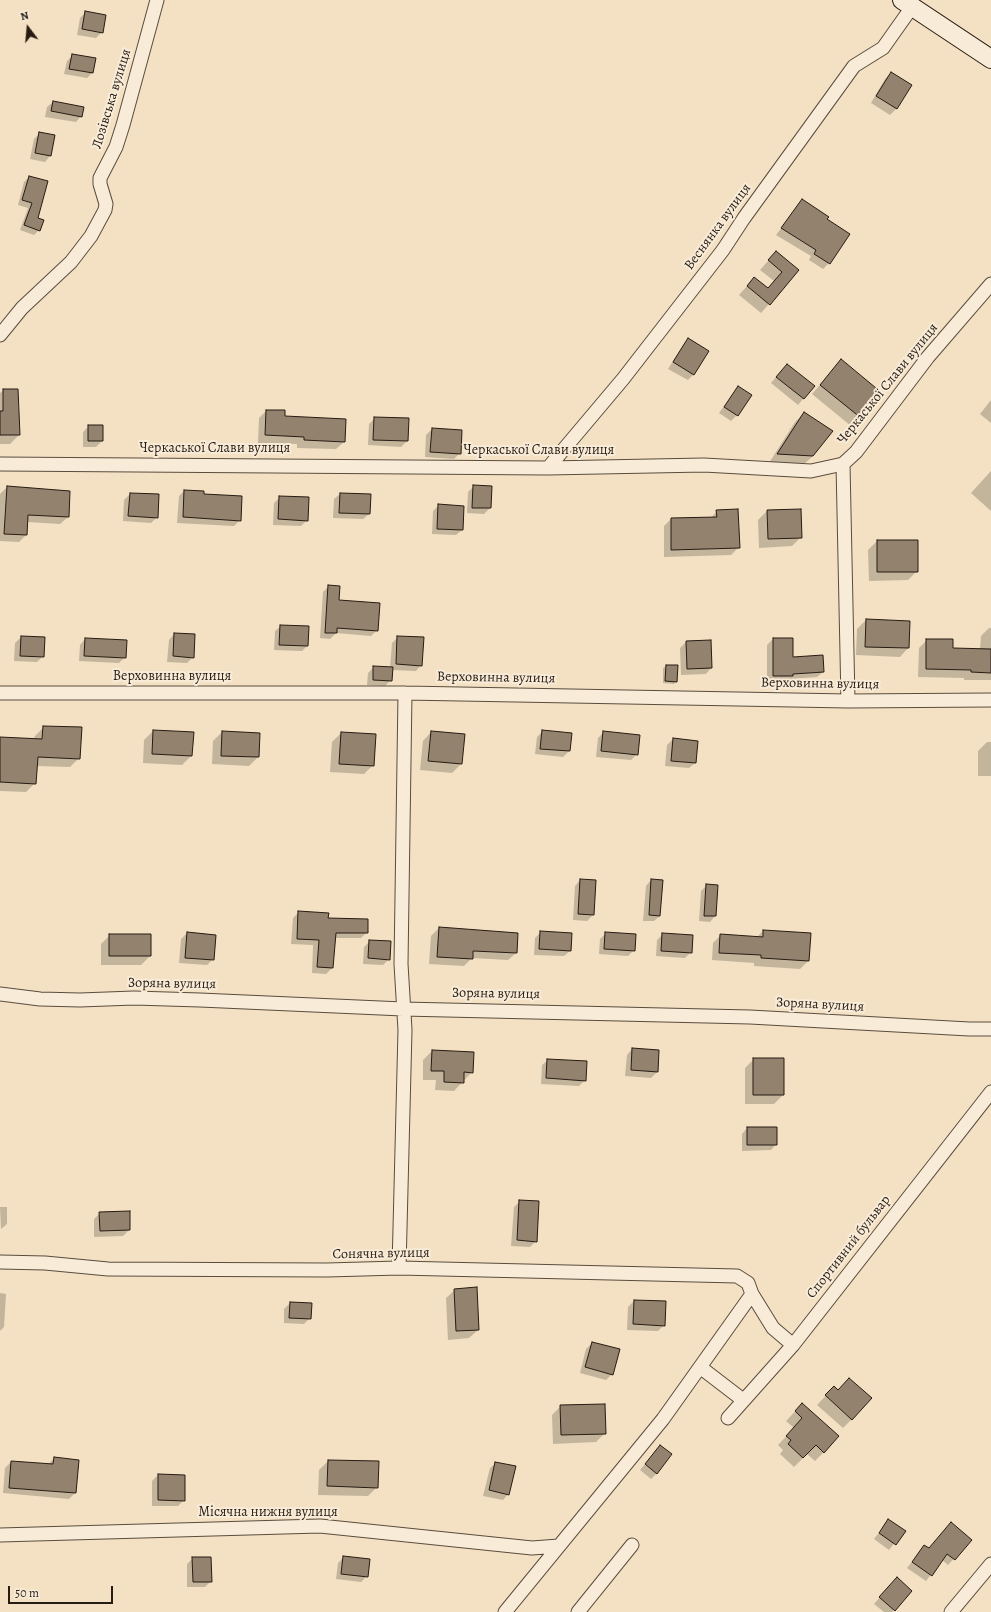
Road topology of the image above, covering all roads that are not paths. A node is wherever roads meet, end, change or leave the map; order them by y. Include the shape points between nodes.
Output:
1 (157, 0) edge
2 (907, 3) edge
3 (991, 59) edge
4 (991, 284) edge
5 (0, 335) edge
6 (0, 464) edge
7 (843, 464) junction
8 (548, 468) junction
9 (0, 692) edge
10 (405, 692) junction
11 (991, 700) edge
12 (848, 701) junction
13 (0, 994) edge
14 (403, 1009) junction
15 (991, 1029) edge
16 (991, 1092) edge
17 (0, 1262) edge
18 (399, 1268) junction
19 (752, 1294) junction
20 (793, 1344) junction
21 (700, 1367) junction
22 (743, 1400) junction
23 (728, 1418) dead end
24 (0, 1535) edge
25 (632, 1545) dead end
26 (559, 1546) junction
27 (991, 1564) edge
28 (506, 1612) edge
29 (578, 1612) edge
30 (951, 1612) edge

1 - 5 street, Лозівська вулиця via 116,147 100,178 105,210 91,236 71,262 22,308
2 - 3 street
2 - 8 street, Веснянка вулиця via 883,48 854,66 723,250 623,379
4 - 7 street, Черкаської Слави вулиця via 928,357 856,452
6 - 8 street, Черкаської Слави вулиця
7 - 8 street, Черкаської Слави вулиця via 811,471 704,465
7 - 12 street
9 - 10 street, Верховинна вулиця
10 - 12 street, Верховинна вулиця
10 - 14 street via 401,964
11 - 12 street, Верховинна вулиця
13 - 14 street, Зоряна вулиця via 40,999 134,998
14 - 15 street, Зоряна вулиця via 750,1017
14 - 18 street via 405,1030
16 - 20 street, Спортивний бульвар
17 - 18 street, Сонячна вулиця via 108,1269
18 - 19 street, Сонячна вулиця via 737,1276 748,1283
19 - 20 street, Сонячна вулиця via 773,1328
19 - 21 street
20 - 22 street, Спортивний бульвар
21 - 22 street
21 - 26 street via 663,1419
22 - 23 street, Спортивний бульвар
24 - 26 street, Місячна нижня вулиця via 320,1526 532,1548
25 - 29 street
26 - 28 street
27 - 30 street

